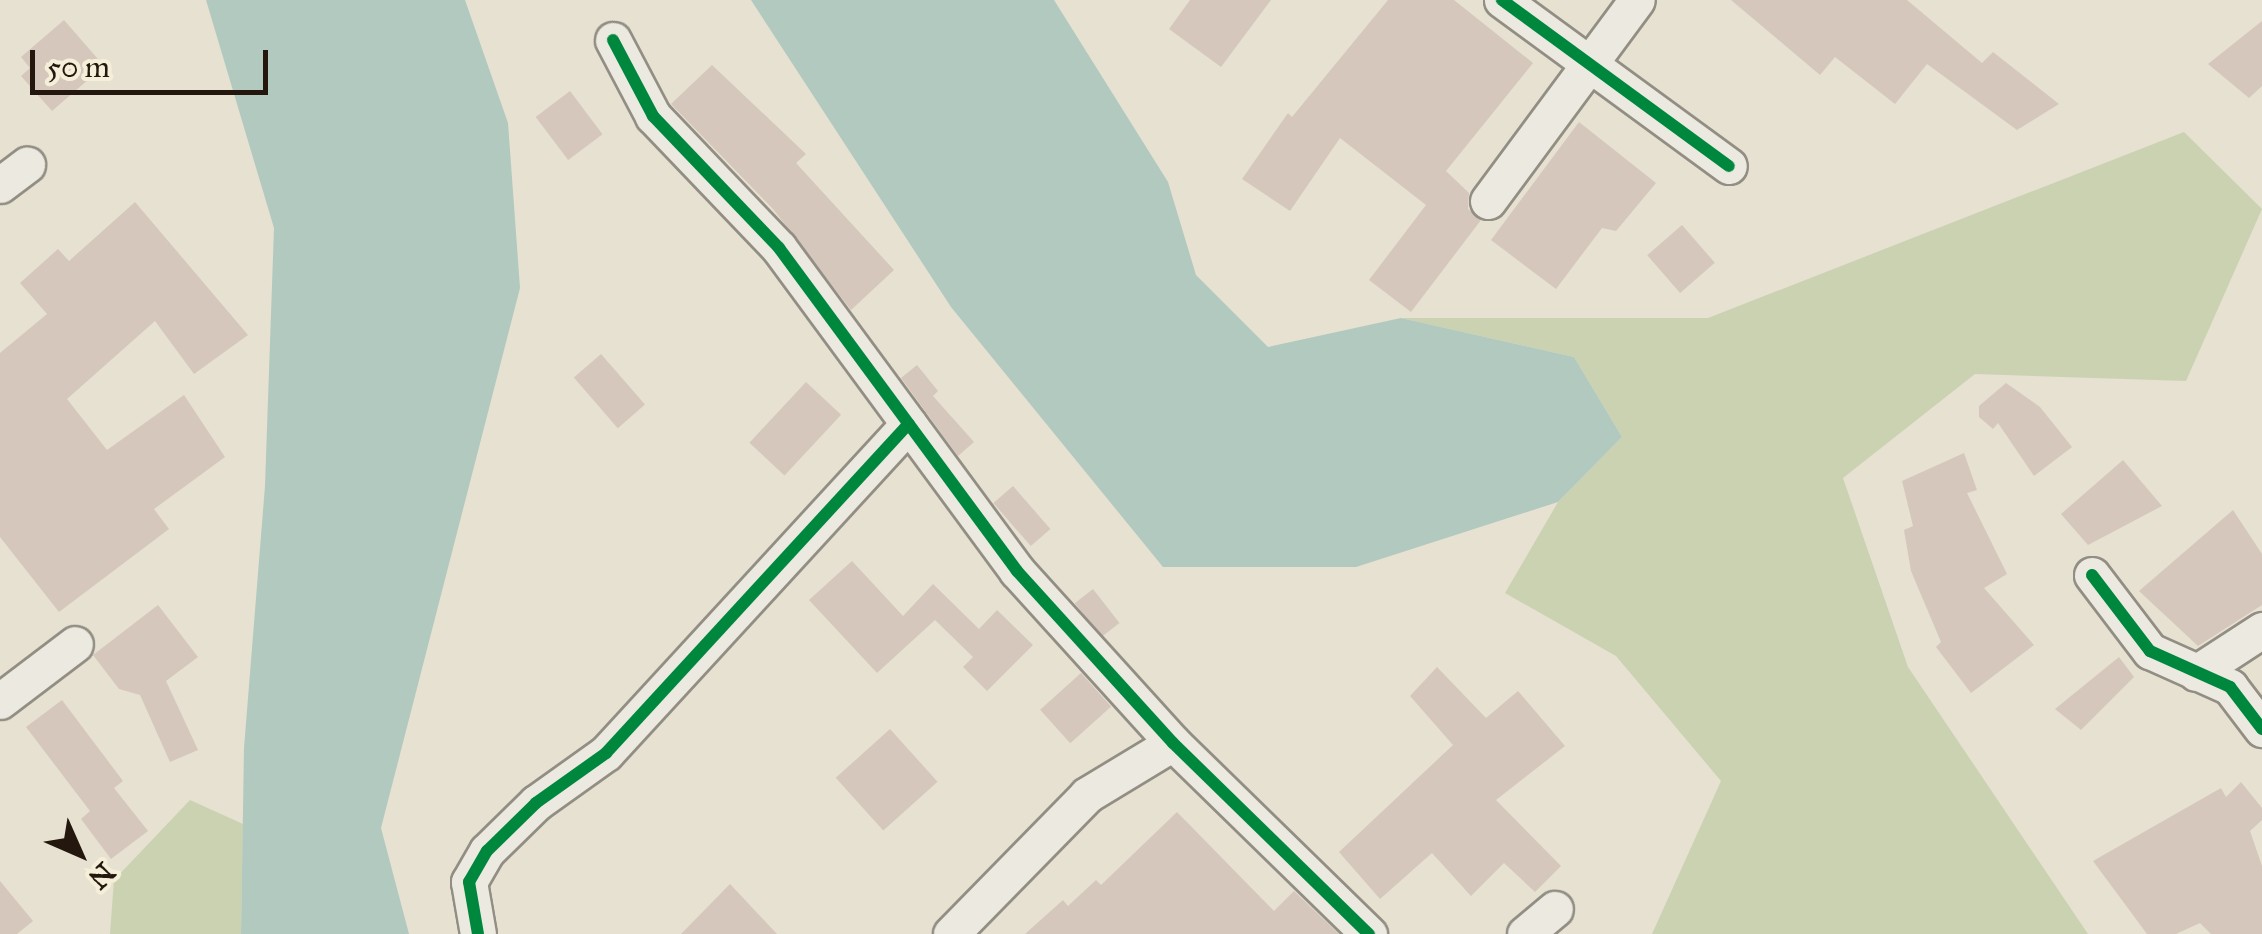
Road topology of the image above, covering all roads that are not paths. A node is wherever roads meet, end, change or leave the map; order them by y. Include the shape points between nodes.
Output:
1 (1502, 0) edge
2 (1637, 0) edge
3 (613, 40) dead end
4 (1590, 63) junction
5 (1729, 166) dead end
6 (1488, 201) dead end
7 (909, 424) junction
8 (2092, 576) dead end
9 (2262, 630) edge
10 (75, 644) dead end
11 (2196, 673) junction
12 (0, 701) edge
13 (2262, 729) edge
14 (1173, 743) junction
15 (1555, 910) dead end
16 (478, 934) edge
17 (950, 934) edge
18 (1369, 934) edge
19 (1525, 934) edge

1 - 4 street
2 - 4 street
3 - 7 street via 652,116 780,248
4 - 5 street
4 - 6 street
7 - 14 street via 1017,570
7 - 16 street via 619,740 536,803 487,851 469,882
8 - 11 street via 2150,651
9 - 11 street
10 - 12 street
11 - 13 street via 2230,687
14 - 17 street via 1088,796
14 - 18 street
15 - 19 street

